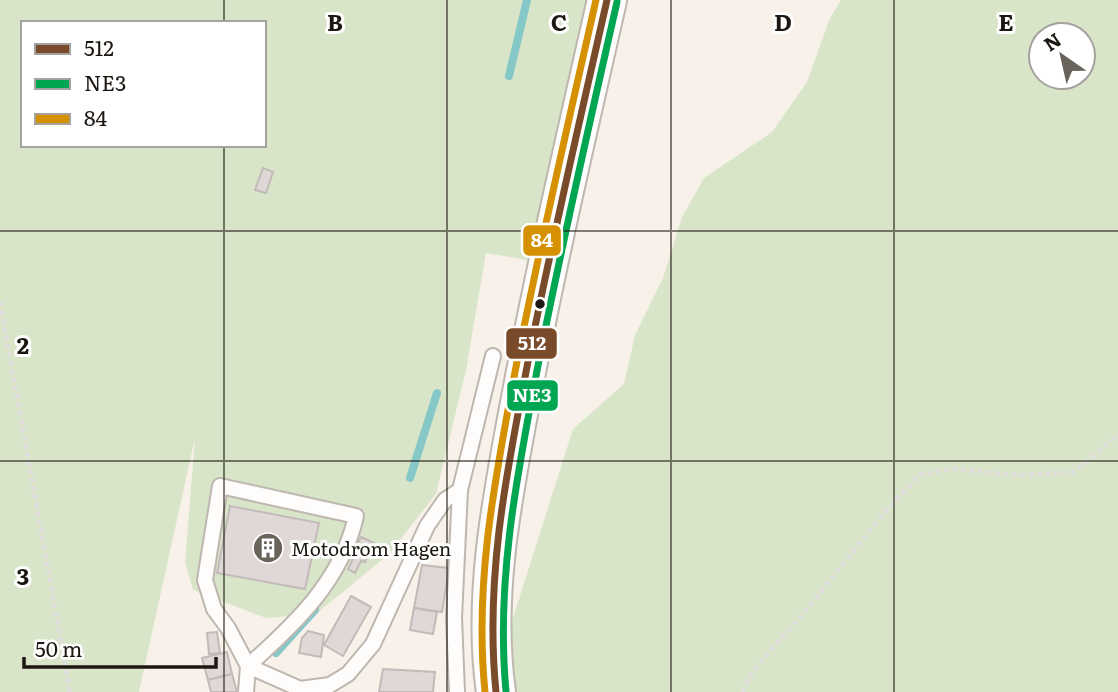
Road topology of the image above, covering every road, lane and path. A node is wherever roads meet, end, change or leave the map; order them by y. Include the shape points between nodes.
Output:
1 (607, 0) edge
2 (0, 302) edge
3 (493, 356) dead end
4 (1118, 435) edge
5 (460, 490) junction
6 (248, 666) junction
7 (70, 692) edge
8 (246, 692) edge
9 (457, 692) edge
10 (496, 692) edge
11 (742, 692) edge

1 - 10 main road via 539,303 505,487 493,585
2 - 7 path
3 - 5 lane
4 - 11 path via 1074,472 1018,475 953,469 921,474 755,668
5 - 6 lane via 445,500 427,526 373,643 348,674 330,685 300,689
5 - 9 lane via 454,618
6 - 6 lane via 214,609 205,580 220,486 356,516 351,540 326,586 289,629
6 - 8 lane

